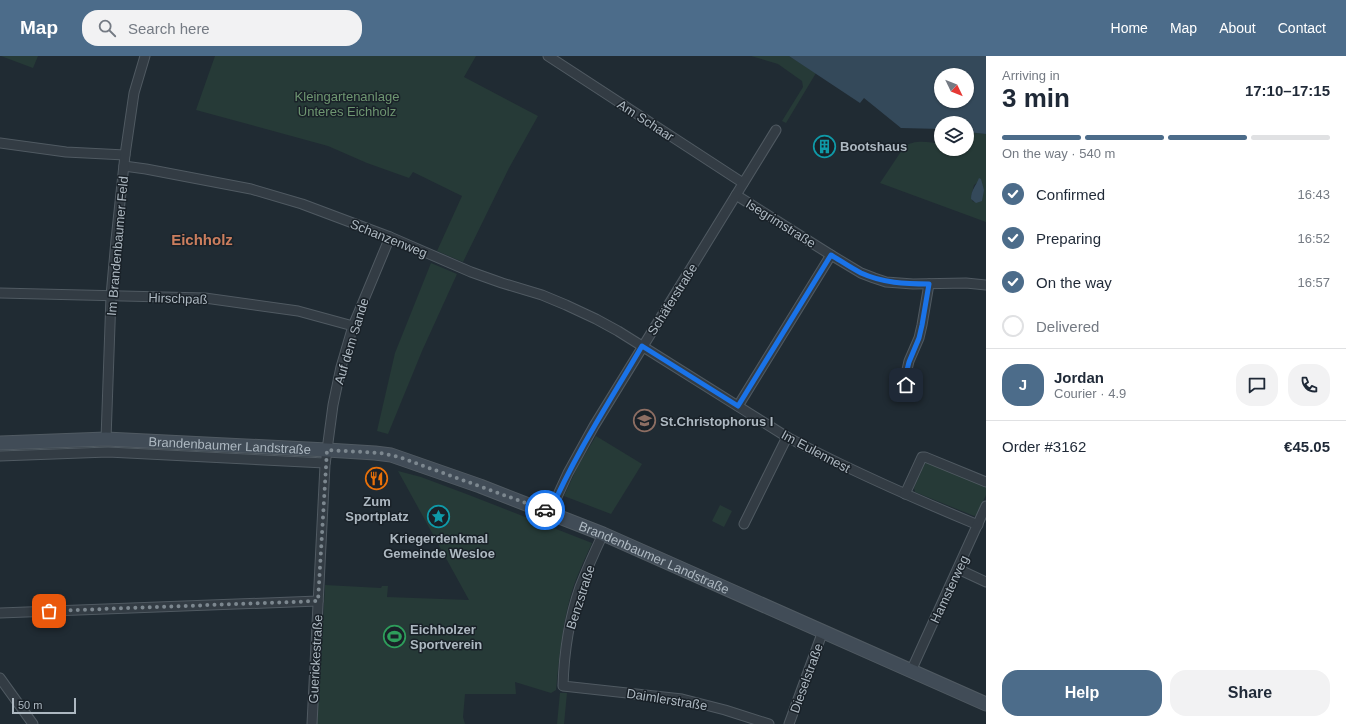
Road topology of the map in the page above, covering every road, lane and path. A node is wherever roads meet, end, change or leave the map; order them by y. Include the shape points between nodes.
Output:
1 (145, 56) edge
2 (548, 56) edge
3 (776, 130) dead end
4 (0, 143) edge
5 (125, 155) junction
6 (124, 166) junction
7 (743, 183) junction
8 (736, 195) junction
9 (390, 237) junction
10 (831, 255) junction
11 (929, 284) junction
12 (986, 285) edge
13 (0, 293) edge
14 (111, 296) junction
15 (353, 326) junction
16 (642, 346) junction
17 (906, 385) dead end
18 (738, 406) junction
19 (787, 437) junction
20 (106, 439) junction
21 (0, 443) edge
22 (327, 450) junction
23 (0, 456) edge
24 (325, 463) junction
25 (986, 482) edge
26 (905, 494) junction
27 (986, 506) edge
28 (550, 512) junction
29 (744, 524) dead end
30 (978, 525) junction
31 (603, 534) junction
32 (958, 569) junction
33 (986, 582) edge
34 (318, 601) junction
35 (0, 613) edge
36 (823, 631) junction
37 (911, 671) junction
38 (0, 678) edge
39 (563, 686) joint
40 (986, 704) edge
41 (33, 724) edge
42 (312, 724) edge
43 (769, 724) edge
44 (790, 724) edge

1 - 5 street, Im Brandenbaumer Feld via 134,93
2 - 7 street, Am Schaar
3 - 7 street, Schäferstraße
4 - 5 street via 66,152
5 - 6 street, Im Brandenbaumer Feld
6 - 9 street, Schanzenweg via 251,189 302,204
6 - 14 street, Im Brandenbaumer Feld
7 - 8 street, Schäferstraße
8 - 10 street, Isegrimstraße
8 - 16 street, Schäferstraße
9 - 15 street, Auf dem Sande
9 - 16 street, Schanzenweg via 471,272 566,304
10 - 11 street, Isegrimstraße via 861,272 886,282
10 - 18 street
11 - 12 street, Isegrimstraße
11 - 17 street via 919,338 906,374
13 - 14 street, Hirschpaß
14 - 15 street, Hirschpaß via 205,298 298,312
14 - 20 street, Im Brandenbaumer Feld
15 - 22 street, Auf dem Sande via 332,404
16 - 18 street, Im Eulennest
16 - 28 street, Schäferstraße via 579,453
18 - 19 street, Im Eulennest
19 - 26 street, Im Eulennest
19 - 29 street
20 - 21 main road, Brandenbaumer Landstraße
20 - 22 main road, Brandenbaumer Landstraße
22 - 24 street, Guerickestraße
22 - 28 main road, Brandenbaumer Landstraße via 381,453 399,457
23 - 24 street, Brandenbaumer Landstraße via 108,452
24 - 34 street, Guerickestraße
25 - 26 street via 922,457
26 - 30 street, Im Eulennest
27 - 30 street, Hamsterweg
28 - 31 main road, Brandenbaumer Landstraße
30 - 32 street, Hamsterweg
31 - 36 main road, Brandenbaumer Landstraße
31 - 39 street, Benzstraße via 574,606
32 - 33 street
32 - 37 street, Hamsterweg
34 - 35 street
34 - 42 street, Guerickestraße
36 - 37 main road, Brandenbaumer Landstraße
36 - 44 street, Dieselstraße
37 - 40 main road, Brandenbaumer Landstraße
38 - 41 street
39 - 43 street, Daimlerstraße via 666,696

